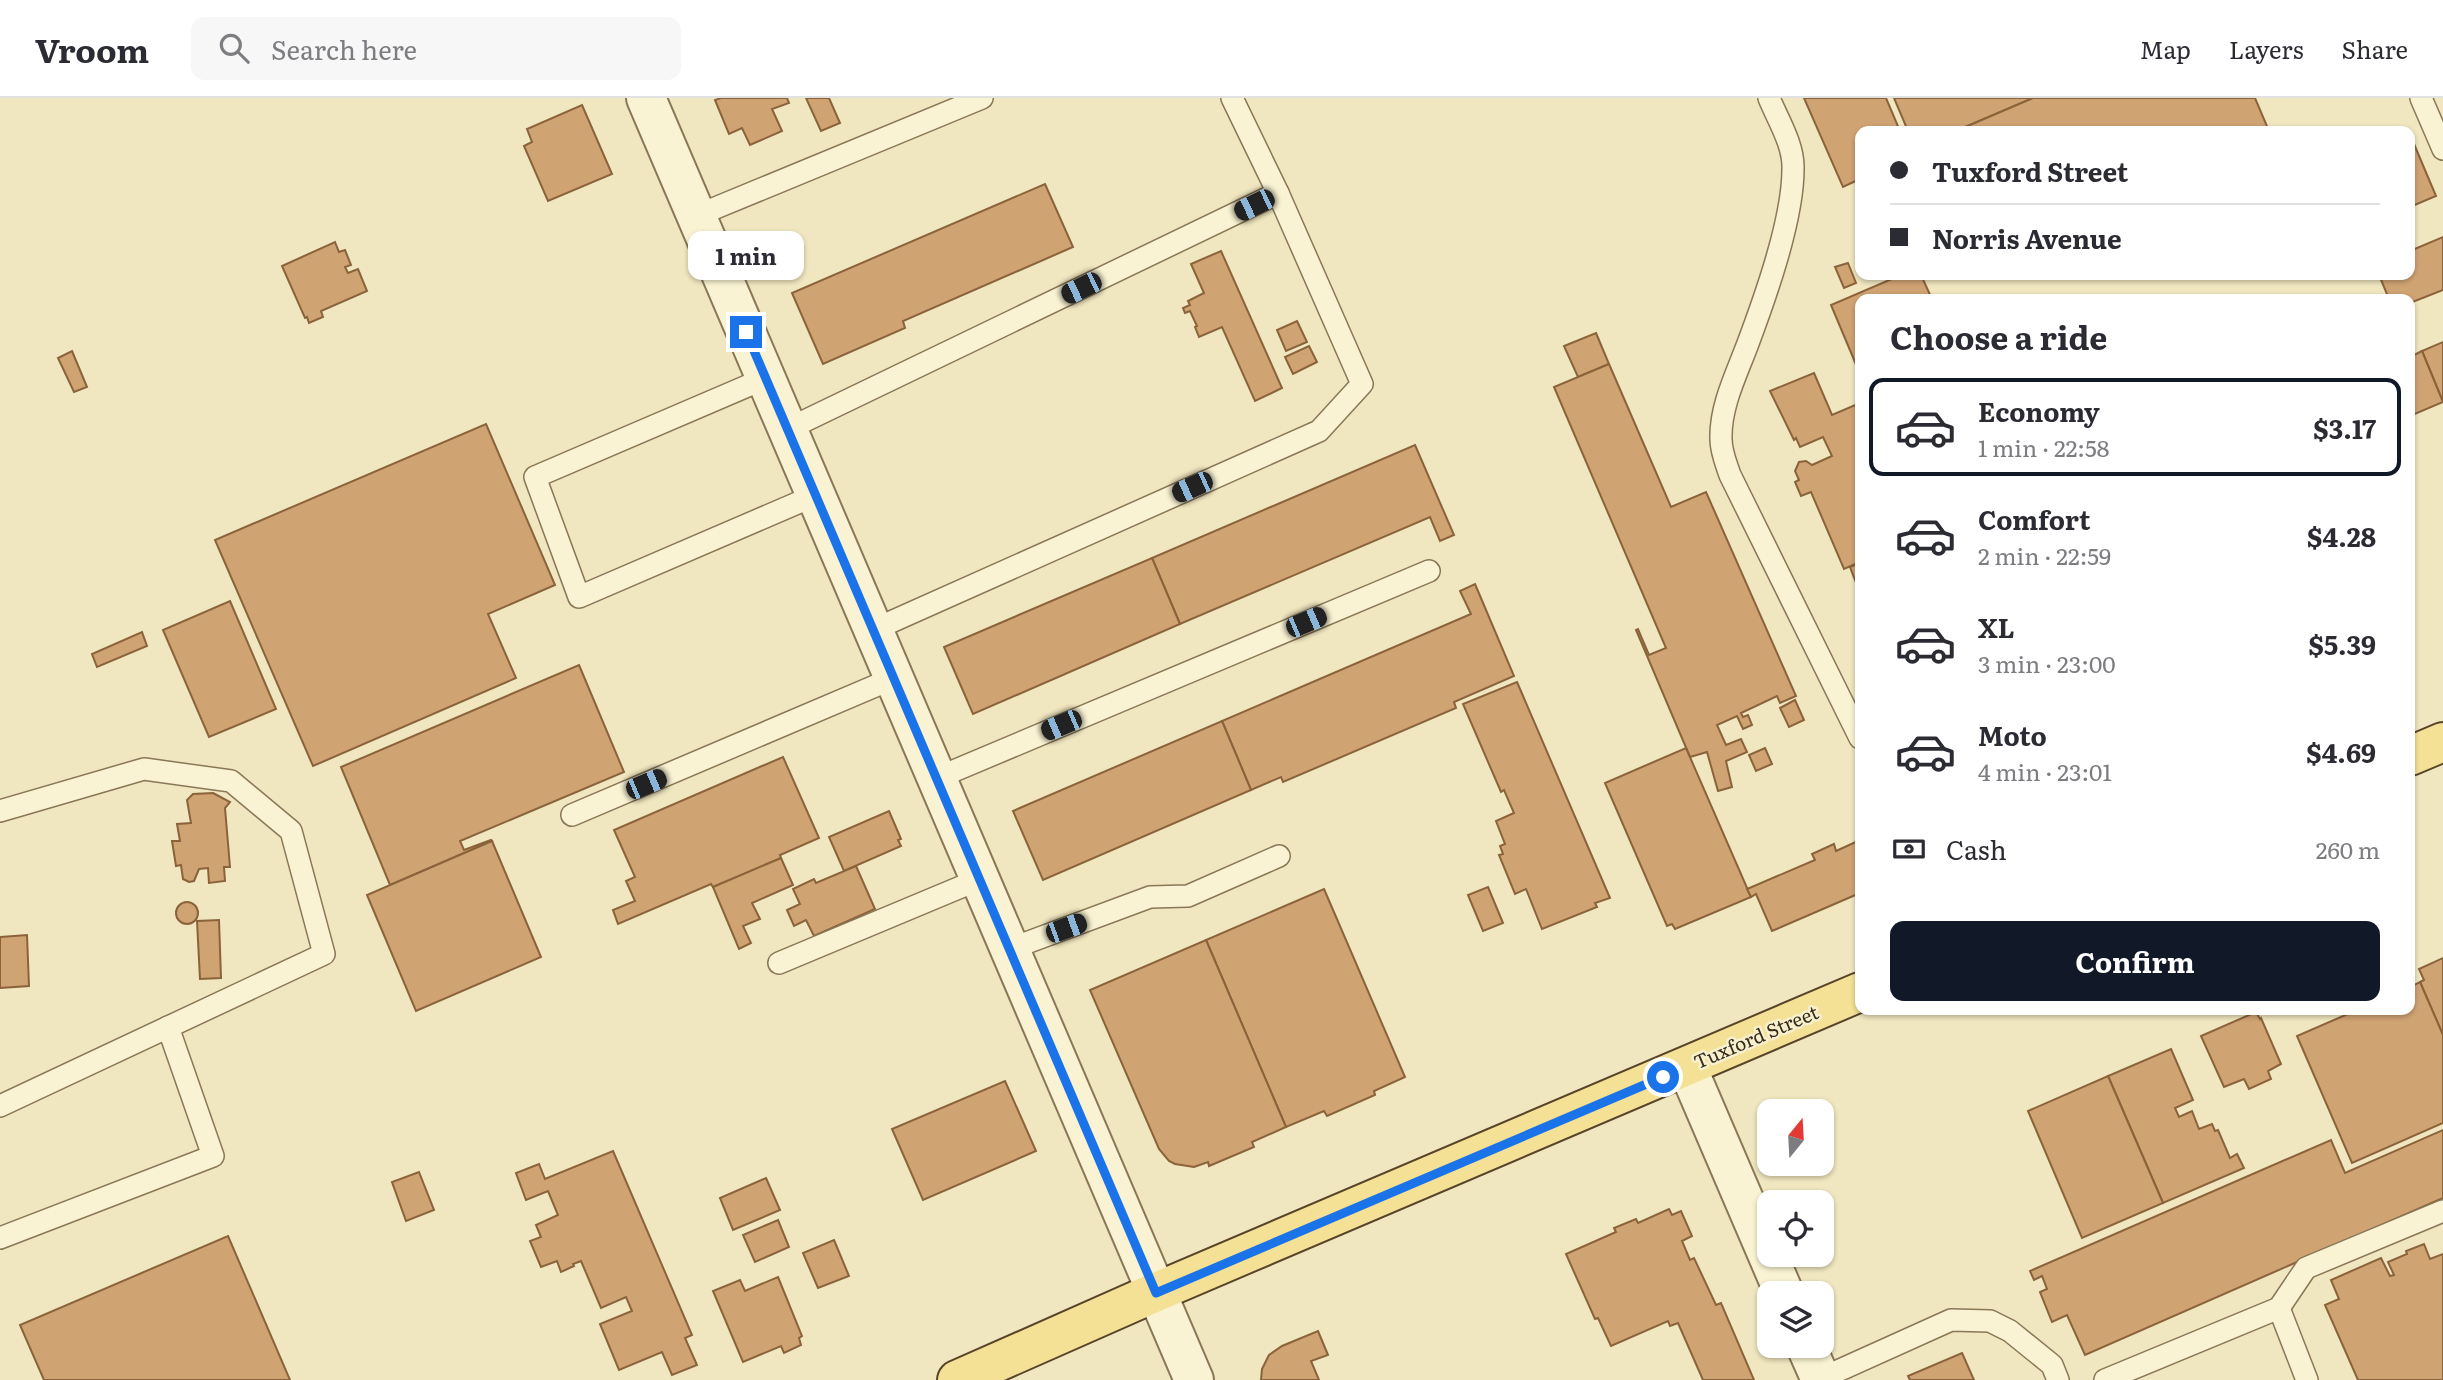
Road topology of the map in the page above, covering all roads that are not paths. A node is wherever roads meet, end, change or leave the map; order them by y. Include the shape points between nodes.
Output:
1 (646, 98) edge
2 (982, 98) edge
3 (1231, 98) edge
4 (1769, 98) edge
5 (2421, 98) edge
6 (2443, 149) edge
7 (1278, 193) junction
8 (696, 216) junction
9 (766, 379) junction
10 (788, 429) junction
11 (816, 495) junction
12 (1429, 571) dead end
13 (873, 630) junction
14 (894, 678) junction
15 (1855, 728) edge
16 (2443, 742) edge
17 (2415, 754) edge
18 (937, 778) junction
19 (0, 811) edge
20 (572, 815) dead end
21 (1279, 856) dead end
22 (980, 879) junction
23 (1010, 949) junction
24 (779, 963) dead end
25 (1855, 994) edge
26 (168, 1027) junction
27 (1687, 1066) junction
28 (0, 1106) edge
29 (2443, 1211) edge
30 (0, 1238) edge
31 (1779, 1281) edge
32 (1156, 1293) junction
33 (2279, 1308) junction
34 (1816, 1368) edge
35 (957, 1380) edge
36 (1194, 1380) edge
37 (2058, 1380) edge
38 (2105, 1380) edge
39 (2307, 1380) edge

1 - 8 street
2 - 8 lane
3 - 7 lane
4 - 15 lane via 1793,168 1776,258 1722,421 1723,457
5 - 6 lane
7 - 10 lane
7 - 13 lane via 1362,384 1328,422 1319,431
8 - 9 street
9 - 10 street
9 - 11 lane via 535,477 579,597
10 - 11 street
11 - 13 street
12 - 18 lane
13 - 14 street
14 - 18 street
14 - 20 lane
16 - 17 main road
18 - 22 street
19 - 26 lane via 144,769 231,780 292,831 324,954
21 - 23 lane via 1188,896 1150,897
22 - 23 street
22 - 24 lane
23 - 32 street
25 - 27 main road, Tuxford Street
26 - 28 lane
26 - 30 lane via 213,1156
27 - 31 street
27 - 32 main road, Tuxford Street
29 - 33 lane via 2306,1268
32 - 35 main road, Tuxford Street
32 - 36 street
33 - 38 lane
33 - 39 lane
34 - 37 lane via 1951,1320 1990,1321 2052,1365

